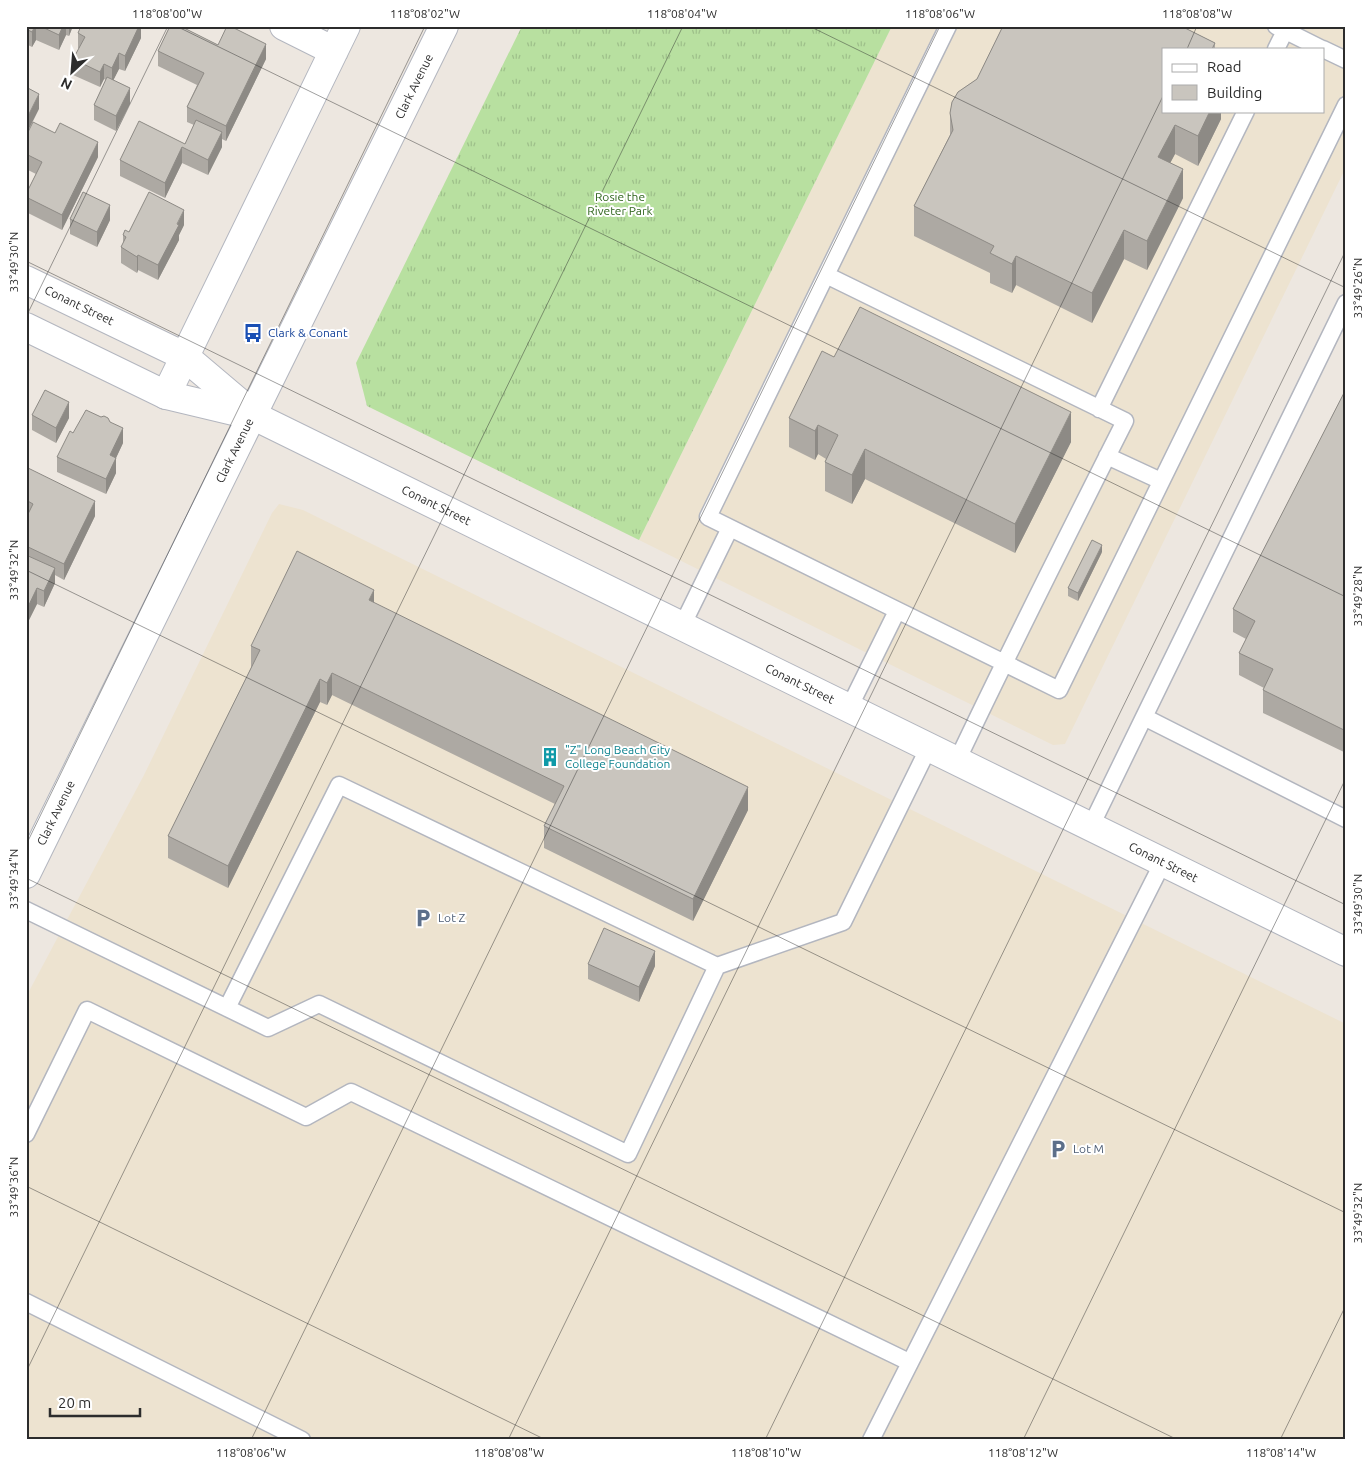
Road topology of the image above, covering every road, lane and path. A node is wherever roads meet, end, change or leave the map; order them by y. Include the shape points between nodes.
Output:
1 (284, 26) edge
2 (346, 26) edge
3 (444, 26) edge
4 (948, 26) edge
5 (1281, 28) edge
6 (1276, 48) edge
7 (1321, 48) edge
8 (1324, 49) edge
9 (334, 51) junction
10 (1346, 60) edge
11 (1346, 105) edge
12 (1246, 112) edge
13 (826, 276) junction
14 (26, 280) edge
15 (1346, 303) edge
16 (26, 327) edge
17 (184, 356) junction
18 (166, 395) junction
19 (1099, 409) junction
20 (254, 416) junction
21 (1107, 456) junction
22 (1161, 482) junction
23 (730, 528) junction
24 (897, 610) junction
25 (682, 626) junction
26 (1004, 663) junction
27 (849, 708) junction
28 (1144, 717) junction
29 (929, 747) junction
30 (957, 761) junction
31 (1346, 819) edge
32 (1090, 828) junction
33 (1163, 862) junction
34 (26, 874) edge
35 (26, 910) edge
36 (1346, 952) edge
37 (717, 966) junction
38 (227, 1008) junction
39 (26, 1134) edge
40 (26, 1302) edge
41 (909, 1362) junction
42 (302, 1440) edge
43 (871, 1440) edge

1 - 9 street
2 - 9 street
3 - 20 street, Clark Avenue
4 - 13 lane
5 - 6 lane
5 - 7 lane
8 - 10 lane
9 - 17 street
11 - 22 lane
12 - 19 lane
13 - 19 lane
13 - 23 lane via 708,517
14 - 17 street, Conant Street
15 - 28 lane
16 - 18 street, Conant Street
17 - 18 street
17 - 20 street, Conant Street
18 - 20 street, Conant Street
19 - 21 lane via 1124,421
20 - 25 street, Conant Street
20 - 34 street, Clark Avenue
21 - 22 lane
21 - 26 lane
22 - 26 lane via 1059,690
23 - 24 lane
23 - 25 lane
24 - 26 lane
24 - 27 lane
25 - 27 street, Conant Street
26 - 30 lane
27 - 29 street, Conant Street
28 - 31 lane
28 - 32 lane
29 - 30 street, Conant Street
29 - 37 lane via 843,922
30 - 32 street, Conant Street
32 - 33 street, Conant Street
33 - 36 street, Conant Street
33 - 41 lane
35 - 38 lane
37 - 38 lane via 628,1154 320,1004 268,1028
37 - 38 lane via 339,785
39 - 41 lane via 87,1010 306,1117 352,1092
40 - 42 lane
41 - 43 lane

